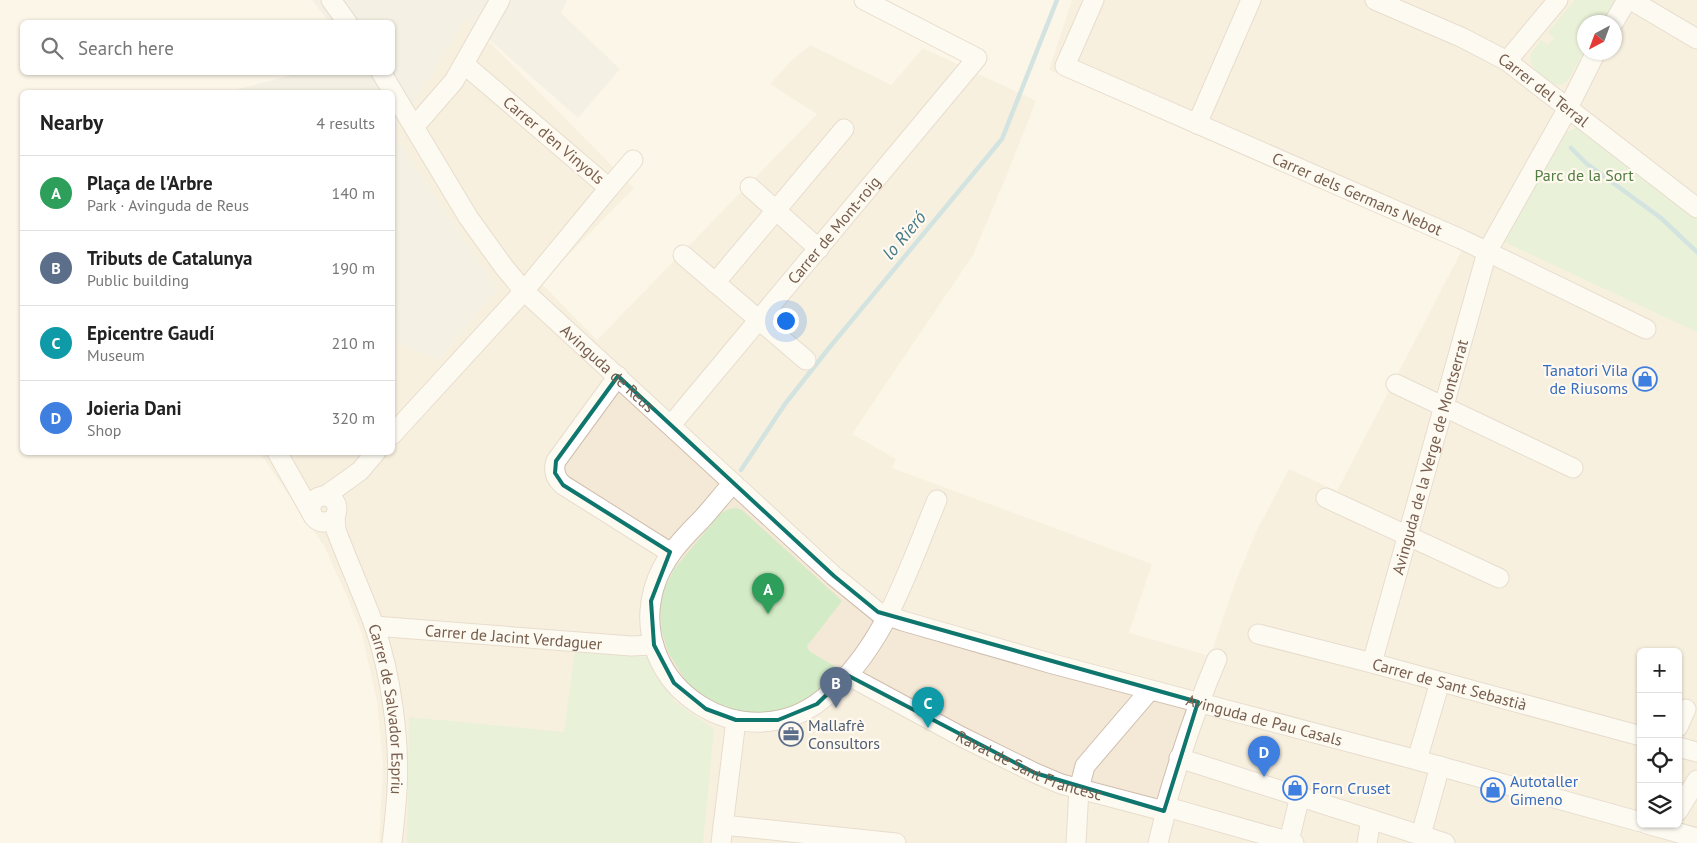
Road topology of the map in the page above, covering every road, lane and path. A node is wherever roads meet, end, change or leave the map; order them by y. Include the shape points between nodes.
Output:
1 (331, 0) edge
2 (500, 0) edge
3 (864, 0) edge
4 (1094, 0) edge
5 (1251, 0) edge
6 (1375, 0) edge
7 (1558, 0) edge
8 (1629, 0) edge
9 (1409, 7) edge
10 (1619, 15) edge
11 (346, 20) edge
12 (1697, 39) edge
13 (1507, 60) junction
14 (1592, 60) edge
15 (464, 64) junction
16 (383, 75) edge
17 (392, 90) edge
18 (395, 95) edge
19 (1568, 108) junction
20 (1197, 124) junction
21 (414, 127) junction
22 (844, 128) dead end
23 (633, 160) dead end
24 (750, 187) dead end
25 (609, 188) junction
26 (1697, 208) edge
27 (776, 211) junction
28 (819, 249) junction
29 (1487, 252) junction
30 (683, 255) dead end
31 (715, 282) junction
32 (524, 291) junction
33 (759, 320) junction
34 (1646, 329) dead end
35 (806, 360) dead end
36 (618, 376) junction
37 (1396, 384) dead end
38 (1444, 407) junction
39 (671, 425) junction
40 (395, 431) edge
41 (373, 455) edge
42 (280, 457) edge
43 (1573, 468) dead end
44 (733, 483) junction
45 (1326, 498) dead end
46 (937, 500) dead end
47 (324, 508) junction
48 (1408, 536) junction
49 (672, 553) junction
50 (1499, 578) dead end
51 (888, 617) junction
52 (374, 626) junction
53 (1258, 634) dead end
54 (654, 645) junction
55 (1217, 659) dead end
56 (1372, 663) junction
57 (847, 675) junction
58 (1440, 682) junction
59 (1150, 690) junction
60 (1198, 702) junction
61 (1686, 709) dead end
62 (1682, 718) edge
63 (736, 720) junction
64 (1637, 735) edge
65 (1682, 748) edge
66 (1697, 752) edge
67 (1179, 758) junction
68 (1417, 760) junction
69 (1440, 766) junction
70 (1697, 780) edge
71 (1079, 789) junction
72 (1300, 796) junction
73 (1682, 804) edge
74 (1164, 811) junction
75 (1371, 819) junction
76 (1637, 821) edge
77 (1669, 828) edge
78 (1671, 828) edge
79 (722, 834) edge
80 (1421, 834) junction
81 (1697, 838) edge
82 (1287, 842) edge
83 (392, 843) edge
84 (896, 843) edge
85 (1076, 843) edge
86 (1158, 843) edge
87 (1366, 843) edge
88 (1445, 843) edge
89 (1681, 843) edge

1 - 11 street
2 - 15 street
3 - 28 street, Carrer de Mont-roig via 977,58
4 - 20 street, Carrer dels Germans Nebot via 1065,66
5 - 20 street
6 - 9 street, Carrer del Terral
7 - 13 street
8 - 10 street
8 - 12 street
9 - 13 street, Carrer del Terral
13 - 19 street, Carrer del Terral
14 - 19 street, Avinguda de la Verge de Montserrat
15 - 21 street via 454,81
15 - 25 street, Carrer d'en Vinyols
16 - 17 street, Avinguda de Reus
18 - 21 street, Avinguda de Reus
19 - 26 street, Carrer del Terral
19 - 29 street, Avinguda de la Verge de Montserrat
20 - 29 street, Carrer dels Germans Nebot
21 - 32 street, Avinguda de Reus via 468,217
22 - 27 street
23 - 25 street
24 - 27 street
25 - 32 street, Carrer d'en Vinyols
27 - 28 street
27 - 31 street
28 - 33 street, Carrer de Mont-roig
29 - 34 street, Carrer dels Germans Nebot
29 - 38 street, Avinguda de la Verge de Montserrat
30 - 31 street
31 - 33 street
32 - 36 street, Avinguda de Reus
32 - 40 street, Carrer d'en Vinyols
33 - 35 street
33 - 39 street, Carrer de Mont-roig
36 - 39 street, Avinguda de Reus
36 - 49 street via 556,461 555,474 562,485
37 - 38 street
38 - 43 street
38 - 48 street, Avinguda de la Verge de Montserrat
39 - 44 street, Avinguda de Reus
41 - 47 street
42 - 47 street, Carrer de Salvador Espriu
44 - 49 street
44 - 51 street, Avinguda de Reus via 834,576
45 - 48 street
46 - 51 street
47 - 52 street, Carrer de Salvador Espriu
48 - 50 street
48 - 56 street, Avinguda de la Verge de Montserrat
49 - 54 street via 661,569 652,596 650,623
51 - 57 street
51 - 59 street, Avinguda de Pau Casals
52 - 54 street, Carrer de Jacint Verdaguer via 631,646
52 - 83 street, Carrer de Salvador Espriu via 394,715 397,788
53 - 56 street, Carrer de Sant Sebastià
54 - 63 street via 668,674 681,690 706,710
55 - 60 street
56 - 58 street, Carrer de Sant Sebastià
57 - 63 street via 825,698 798,714 768,722
57 - 71 street, Raval de Sant Francesc via 971,742 1035,773
58 - 64 street, Carrer de Sant Sebastià
58 - 68 street
59 - 60 street, Avinguda de Pau Casals
59 - 71 street via 1091,758 1082,773
60 - 67 street
60 - 68 street, Avinguda de Pau Casals
61 - 62 street
63 - 79 street
65 - 66 street
67 - 72 street
67 - 74 street
68 - 69 street, Avinguda de Pau Casals
69 - 76 street, Avinguda de Pau Casals
69 - 80 street
70 - 73 street
71 - 74 street, Raval de Sant Francesc
71 - 85 street
72 - 75 street
72 - 82 street
74 - 82 street, Raval de Sant Francesc via 1167,807
74 - 86 street
75 - 80 street
75 - 87 street
77 - 89 street, Avinguda de Pau Casals
78 - 81 street, Avinguda de Pau Casals
79 - 84 street
80 - 88 street

